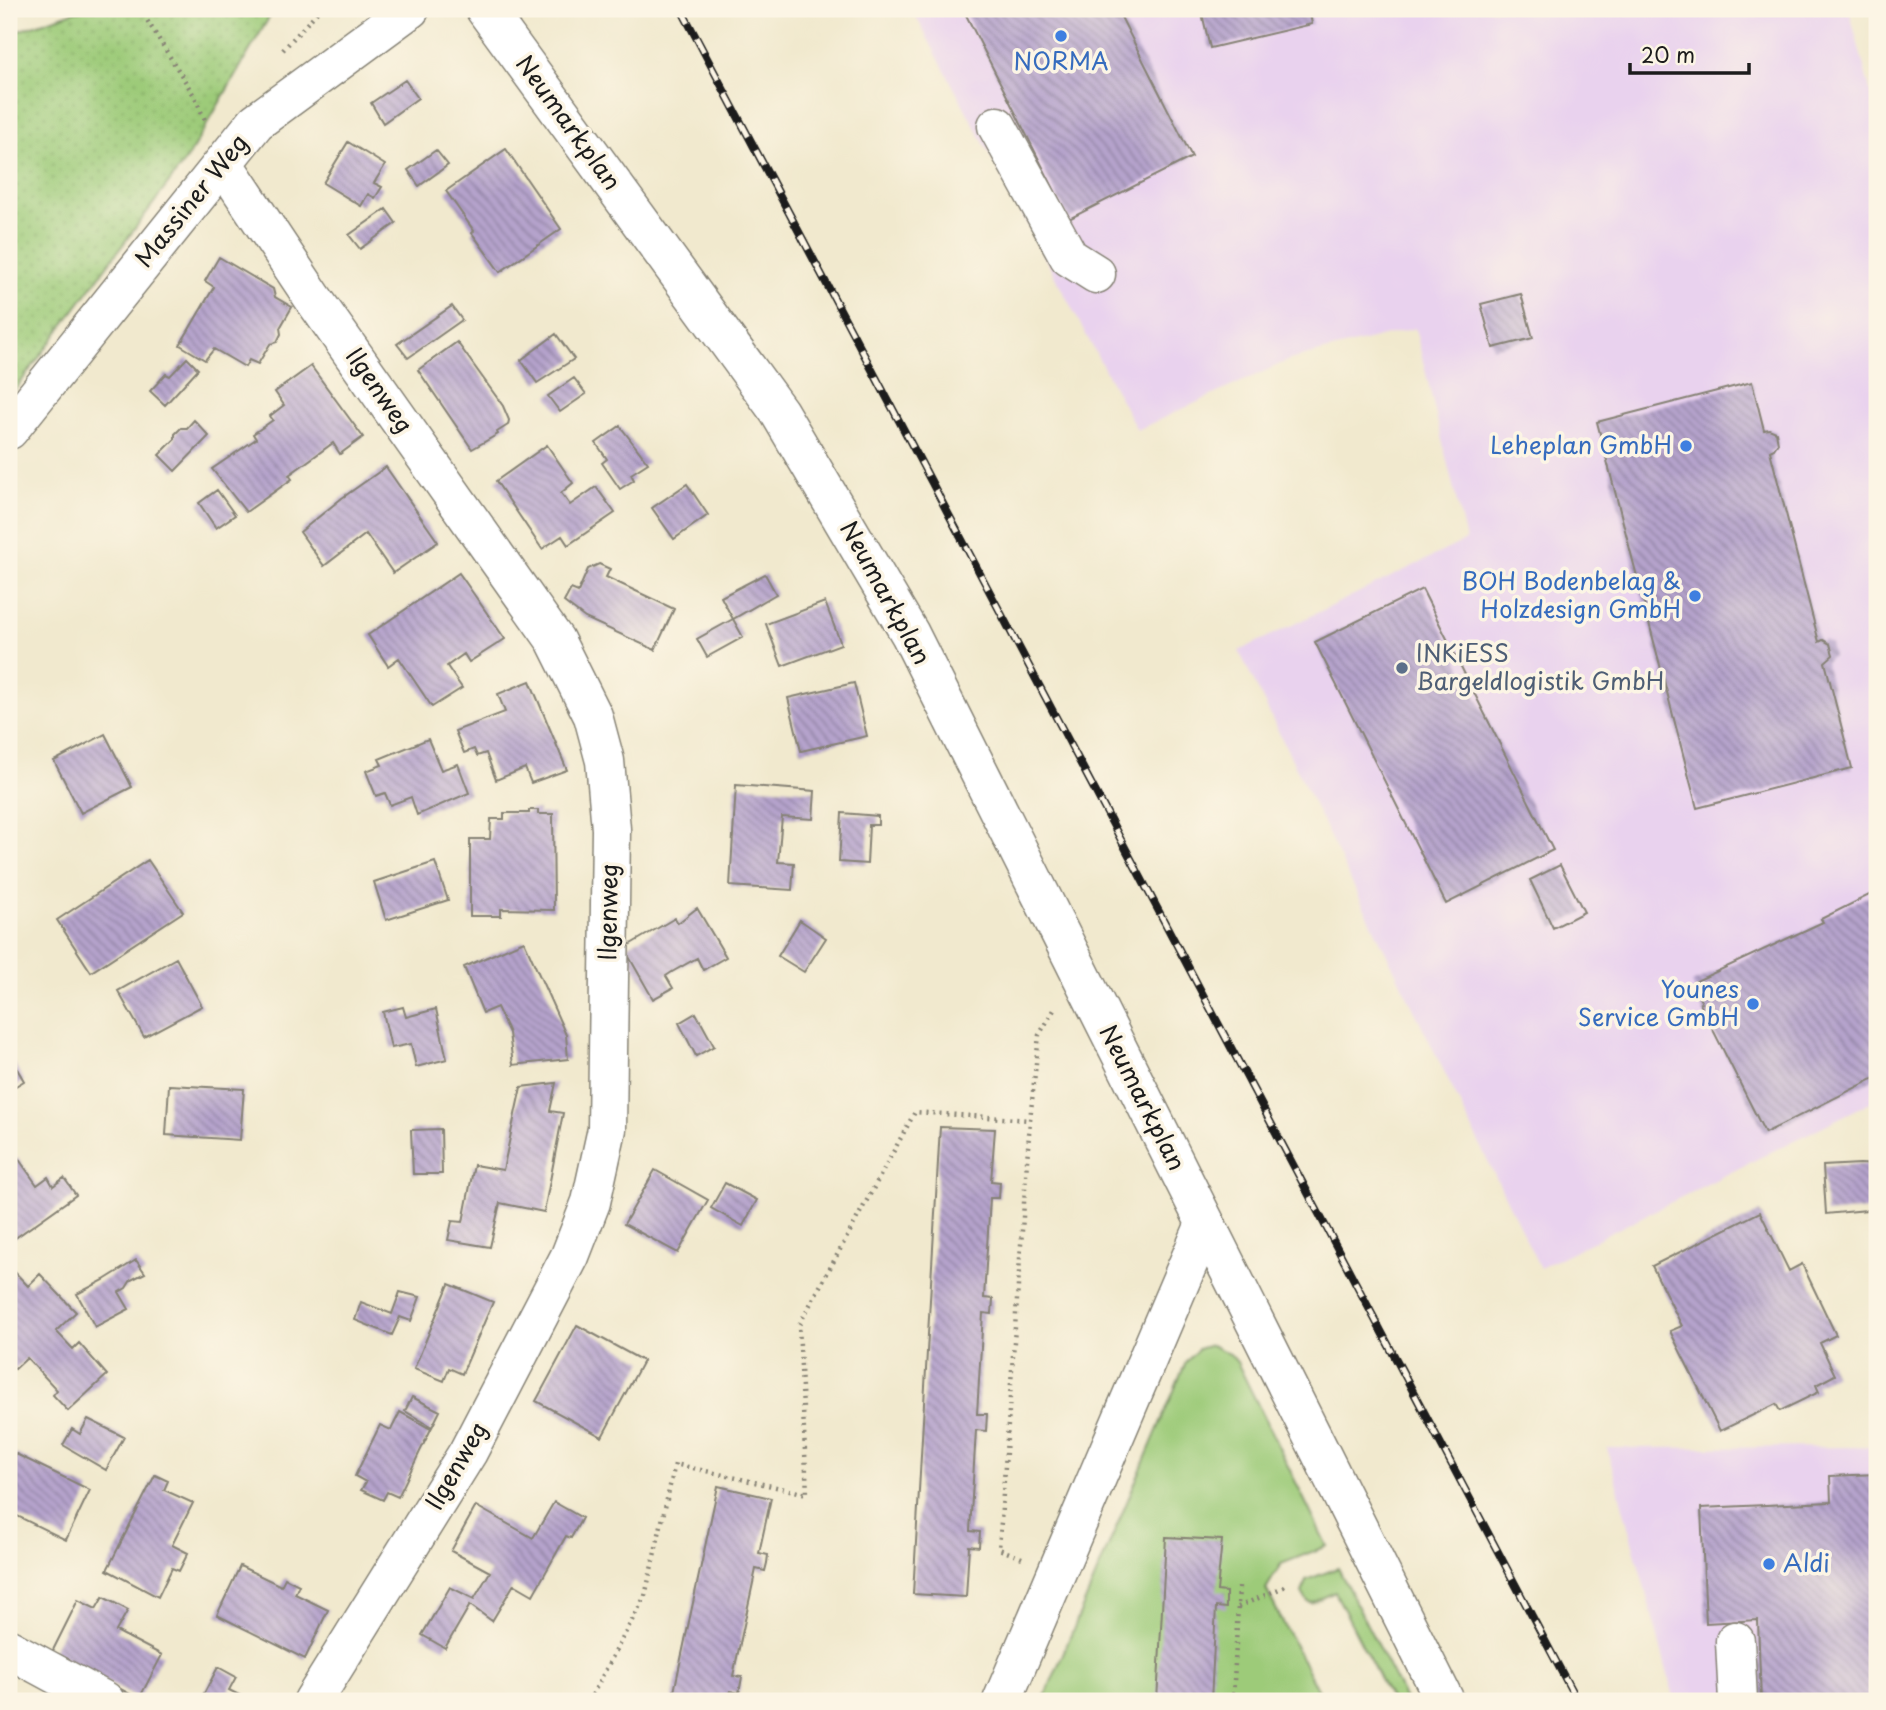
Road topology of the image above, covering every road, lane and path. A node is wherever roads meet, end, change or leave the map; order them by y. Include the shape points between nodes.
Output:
1 (140, 9) edge
2 (410, 9) edge
3 (485, 9) edge
4 (1871, 9) edge
5 (1877, 31) edge
6 (997, 125) dead end
7 (223, 163) junction
8 (1096, 274) dead end
9 (9, 430) edge
10 (1056, 1006) dead end
11 (1030, 1120) junction
12 (1205, 1224) junction
13 (1032, 1562) dead end
14 (1286, 1586) dead end
15 (1239, 1587) dead end
16 (1238, 1607) junction
17 (1735, 1641) dead end
18 (9, 1649) edge
19 (105, 1701) edge
20 (313, 1701) edge
21 (589, 1701) edge
22 (1003, 1701) edge
23 (1233, 1701) edge
24 (1445, 1701) edge
25 (1738, 1701) edge

1 - 7 path via 195,97
2 - 7 street, Massiner Weg via 256,122
3 - 12 street, Neumarkplan via 779,412 843,517 910,634
4 - 5 path
6 - 8 street via 1069,257
7 - 9 street, Massiner Weg
7 - 20 street, Ilgenweg via 313,299 555,640 593,716 604,761 611,829 607,1129 591,1202 570,1256 468,1452
10 - 11 path via 1040,1035
11 - 13 path via 999,1549
11 - 21 path via 915,1112 799,1325 807,1494 675,1464 645,1596
12 - 22 street
12 - 24 street, Neumarkplan
14 - 16 path
15 - 16 path
16 - 23 path
17 - 25 street
18 - 19 street

